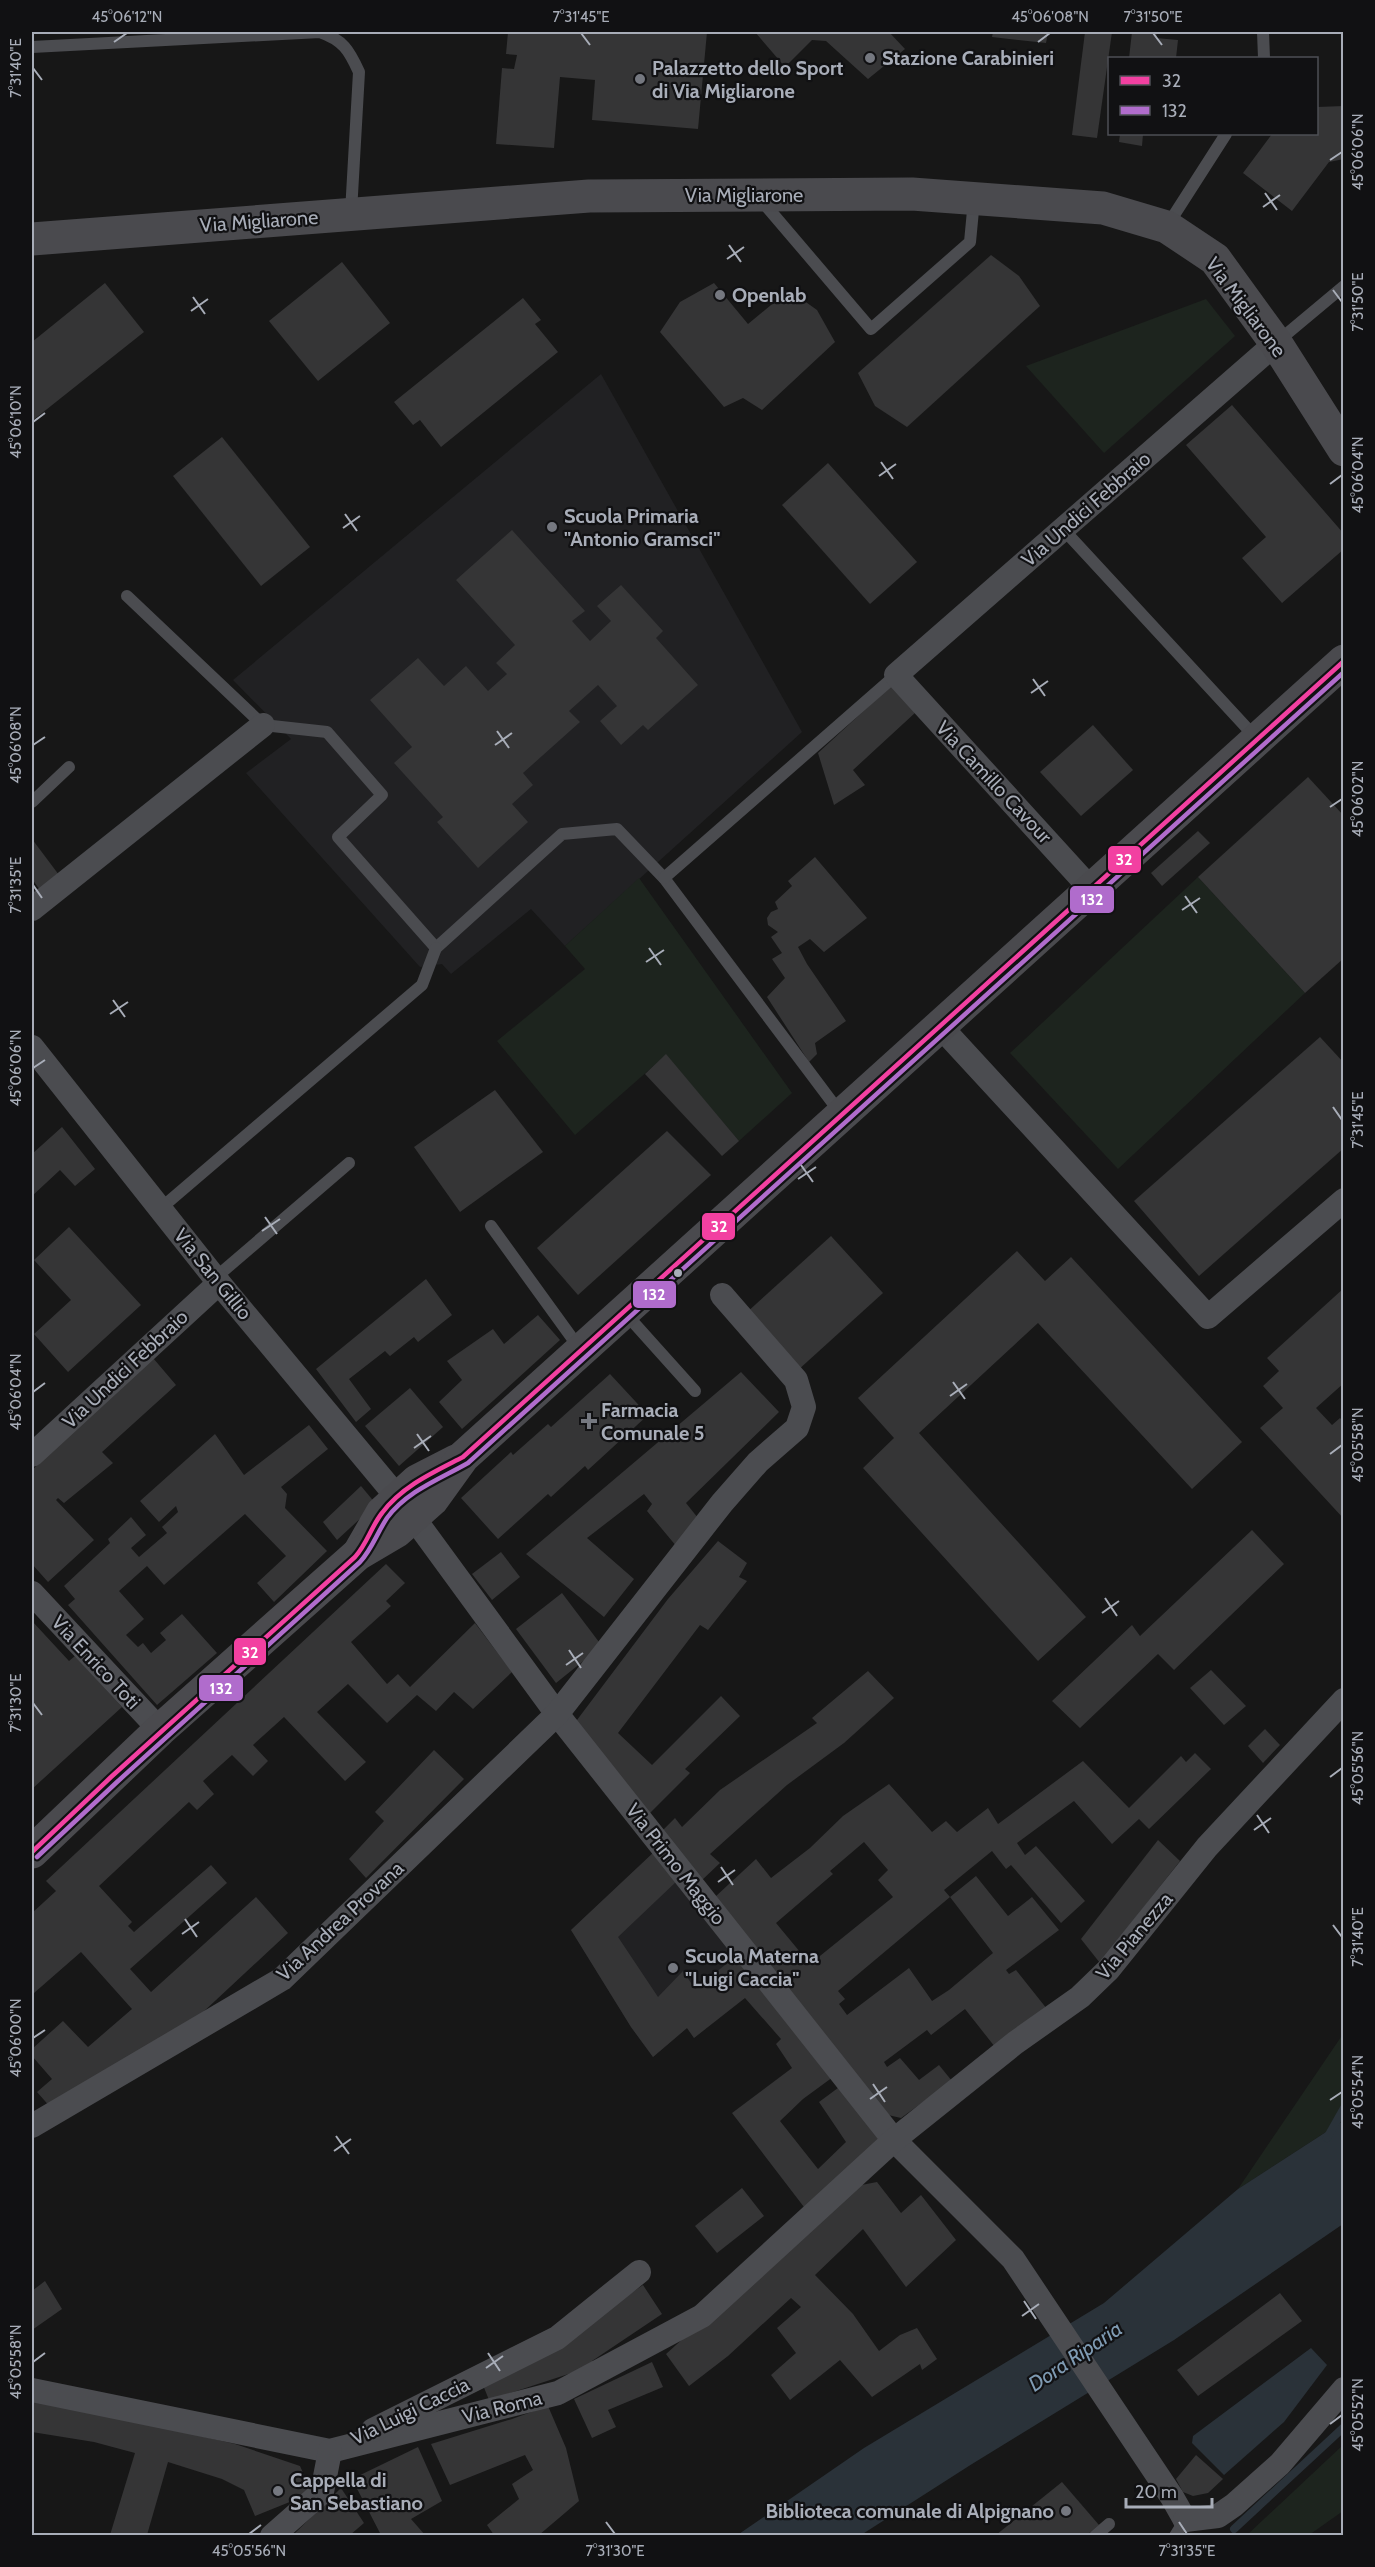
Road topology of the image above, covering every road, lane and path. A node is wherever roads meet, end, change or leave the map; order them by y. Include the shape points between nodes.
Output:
1 (1263, 32) edge
2 (32, 47) edge
3 (1264, 57) edge
4 (1225, 135) edge
5 (757, 195) junction
6 (974, 198) junction
7 (351, 214) junction
8 (1167, 227) junction
9 (32, 238) edge
10 (1344, 286) edge
11 (1276, 342) junction
12 (1344, 450) edge
13 (1063, 529) junction
14 (127, 596) dead end
15 (1344, 661) edge
16 (896, 675) junction
17 (263, 725) junction
18 (1257, 739) junction
19 (69, 767) dead end
20 (32, 802) edge
21 (664, 878) junction
22 (1091, 889) junction
23 (32, 909) edge
24 (436, 948) junction
25 (939, 1025) junction
26 (32, 1047) edge
27 (841, 1114) junction
28 (349, 1163) dead end
29 (1344, 1200) edge
30 (160, 1209) junction
31 (490, 1226) dead end
32 (217, 1280) junction
33 (722, 1296) dead end
34 (624, 1312) junction
35 (581, 1350) junction
36 (695, 1391) dead end
37 (32, 1455) edge
38 (406, 1507) junction
39 (32, 1593) edge
40 (1344, 1700) edge
41 (557, 1714) junction
42 (160, 1730) junction
43 (32, 1852) edge
44 (32, 2126) edge
45 (894, 2140) junction
46 (639, 2272) dead end
47 (1344, 2389) edge
48 (32, 2390) edge
49 (330, 2451) junction
50 (1109, 2524) dead end
51 (1181, 2530) edge
52 (272, 2535) edge
53 (1095, 2535) edge

1 - 3 lane
2 - 7 lane via 320,32 337,38 359,72
4 - 8 lane
5 - 6 main road, Via Migliarone via 912,194
5 - 6 lane via 871,329 970,242
5 - 7 main road, Via Migliarone via 589,196
6 - 8 main road, Via Migliarone via 1103,208
7 - 9 main road, Via Migliarone
8 - 11 main road, Via Migliarone via 1215,259
10 - 11 lane
11 - 12 main road, Via Migliarone
11 - 13 street, Via Undici Febbraio
13 - 16 street, Via Undici Febbraio
13 - 18 lane
14 - 17 lane
15 - 18 main road
16 - 21 lane
16 - 22 street, Via Camillo Cavour
17 - 23 street
17 - 24 lane via 327,732 382,795 338,837
18 - 22 main road
19 - 20 lane
21 - 24 lane via 617,829 562,834
21 - 27 lane
22 - 25 main road
24 - 30 lane via 422,985
25 - 27 main road
25 - 29 street via 1208,1317
26 - 30 street, Via San Gillio
27 - 34 main road
28 - 32 lane
30 - 32 street, Via San Gillio
31 - 35 lane
32 - 37 street, Via Undici Febbraio
32 - 38 street, Via San Gillio
33 - 41 street, Via Andrea Provana via 796,1380 804,1407 797,1428 758,1462 729,1495
34 - 35 main road
34 - 36 lane
35 - 38 main road via 463,1457 417,1481
38 - 41 street, Via Primo Maggio
38 - 42 main road via 382,1513 358,1554
39 - 42 street, Via Enrico Toti
40 - 45 street, Via Pianezza via 1207,1847 1109,1969 1080,1998 1015,2043
41 - 44 street, Via Andrea Provana via 282,1979
41 - 45 street, Via Primo Maggio
42 - 43 main road
45 - 49 street, Via Roma via 694,2321 558,2393
45 - 51 street, Via Primo Maggio via 1014,2259 1172,2497
46 - 49 street, Via Luigi Caccia via 557,2338
47 - 51 street via 1280,2464 1234,2505 1218,2516
48 - 49 street, Via Roma
49 - 52 street via 322,2492
50 - 53 lane

